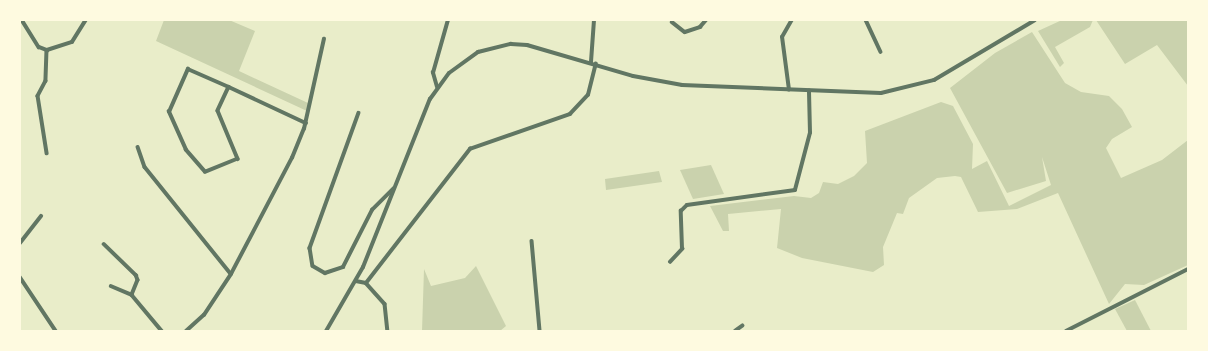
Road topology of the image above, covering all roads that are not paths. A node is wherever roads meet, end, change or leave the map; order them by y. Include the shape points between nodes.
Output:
1 (22, 20) edge
2 (86, 20) edge
3 (448, 20) edge
4 (594, 20) edge
5 (706, 20) edge
6 (792, 20) edge
7 (866, 20) edge
8 (1035, 20) edge
9 (672, 22) dead end
10 (324, 39) dead end
11 (47, 50) junction
12 (881, 52) dead end
13 (591, 62) junction
14 (596, 64) junction
15 (437, 87) junction
16 (230, 88) junction
17 (788, 90) junction
18 (809, 91) junction
19 (359, 113) dead end
20 (306, 123) junction
21 (138, 147) dead end
22 (47, 153) dead end
23 (393, 189) junction
24 (41, 216) dead end
25 (532, 241) dead end
26 (20, 243) edge
27 (104, 244) dead end
28 (670, 262) dead end
29 (1188, 269) edge
30 (231, 274) junction
31 (20, 277) edge
32 (356, 281) junction
33 (366, 284) junction
34 (111, 286) dead end
35 (132, 295) junction
36 (742, 326) dead end
37 (56, 331) edge
38 (162, 331) edge
39 (186, 331) edge
40 (326, 331) edge
41 (388, 331) edge
42 (540, 331) edge
43 (736, 331) edge
44 (1066, 331) edge

1 - 11 street via 39,47
2 - 11 street via 72,42
3 - 15 street via 433,73
4 - 13 street
5 - 9 street via 700,27 685,32
6 - 17 street via 782,37
7 - 12 street
8 - 18 street via 959,67 922,84 881,93
10 - 20 street
11 - 22 street via 46,81 38,96
13 - 14 street
13 - 15 street via 551,49 511,44 478,52 449,73
14 - 17 street via 678,84
14 - 33 street via 588,95 570,114 470,149
15 - 23 street
16 - 16 street via 188,68 169,112 186,150 205,172 238,159 218,111
16 - 20 street
17 - 18 street
18 - 28 street via 810,133 795,190 687,205 682,211 682,248
19 - 23 street via 310,248 313,266 325,273 343,266 353,253 372,210
20 - 30 street via 275,194
21 - 30 street via 145,167
23 - 32 street
24 - 26 street
25 - 42 street
27 - 35 street via 136,275 138,280
29 - 44 street
30 - 39 street via 204,315
31 - 37 street
32 - 33 street
32 - 40 street
33 - 41 street via 385,304
34 - 35 street
35 - 38 street
36 - 43 street

